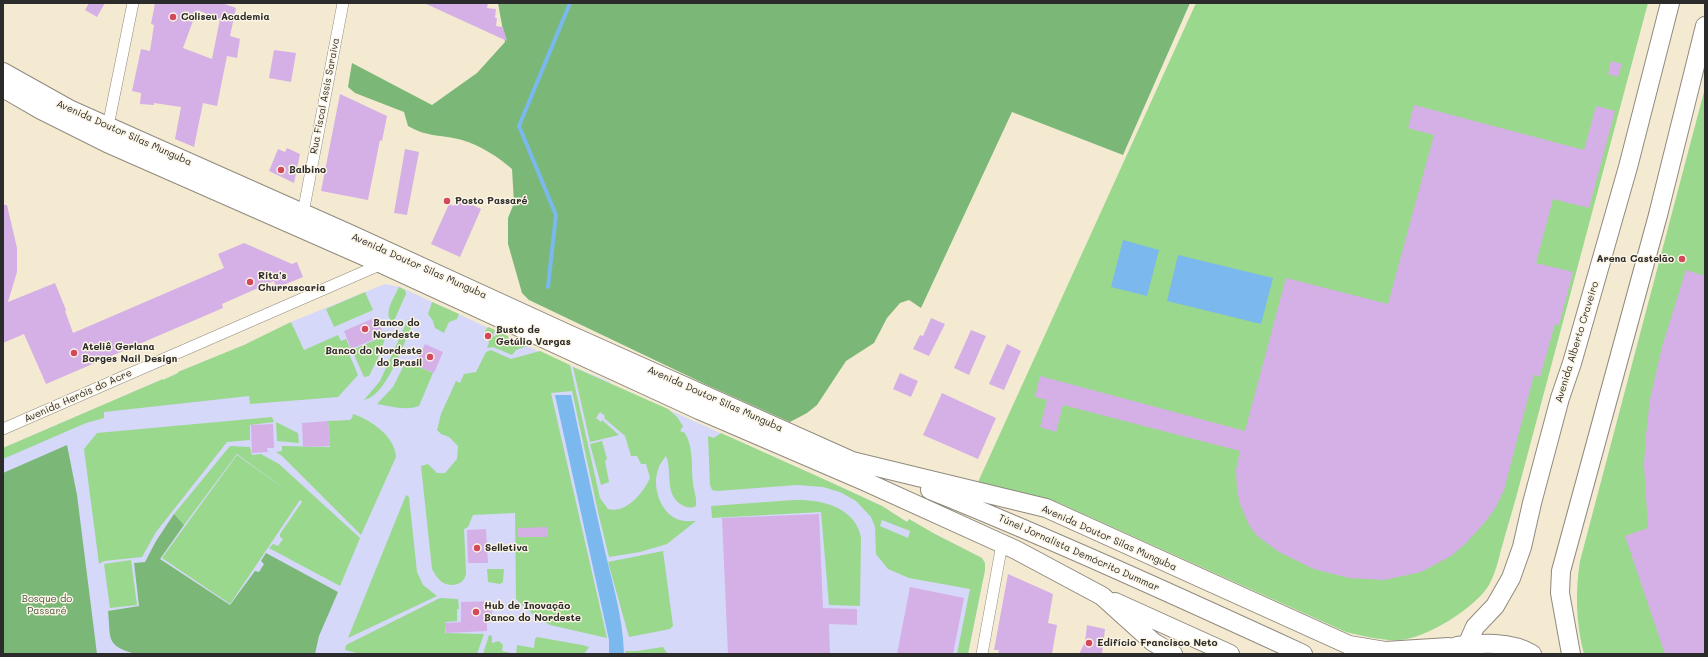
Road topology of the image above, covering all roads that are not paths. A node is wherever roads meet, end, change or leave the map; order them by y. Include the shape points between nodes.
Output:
1 (132, 3) edge
2 (343, 3) edge
3 (1670, 3) edge
4 (1705, 26) edge
5 (3, 72) edge
6 (3, 88) edge
7 (108, 126) junction
8 (303, 213) junction
9 (385, 258) junction
10 (551, 334) junction
11 (3, 429) edge
12 (852, 461) junction
13 (1002, 544) junction
14 (1102, 596) junction
15 (1458, 646) junction
16 (982, 654) edge
17 (1173, 654) edge
18 (1230, 654) edge
19 (1303, 654) edge
20 (1432, 654) edge
21 (1532, 654) edge
22 (1571, 654) edge

1 - 7 street
2 - 8 street, Rua Fiscal Assis Saraiva
3 - 15 main road, Avenida Alberto Craveiro via 1628,167 1560,398 1522,546 1511,578 1495,606
4 - 22 main road via 1658,215 1560,571 1560,593
5 - 7 main road, Avenida Doutor Silas Munguba via 71,110
6 - 9 main road, Avenida Doutor Silas Munguba via 107,143
7 - 8 main road, Avenida Doutor Silas Munguba
8 - 9 main road, Avenida Doutor Silas Munguba
9 - 10 main road, Avenida Doutor Silas Munguba
9 - 11 street, Avenida Heróis do Acre
10 - 12 main road, Avenida Doutor Silas Munguba via 568,334
10 - 13 main road, Avenida Doutor Silas Munguba via 572,352
12 - 15 main road, Avenida Doutor Silas Munguba via 1046,508 1349,645 1385,650
12 - 19 main road, Túnel Jornalista Demócrito Dummar via 1033,532
13 - 14 main road, Avenida Doutor Silas Munguba
13 - 16 street
14 - 17 main road, Avenida Doutor Silas Munguba via 1153,642
14 - 18 main road
15 - 20 main road
15 - 21 main road, Avenida Doutor Silas Munguba via 1509,646

